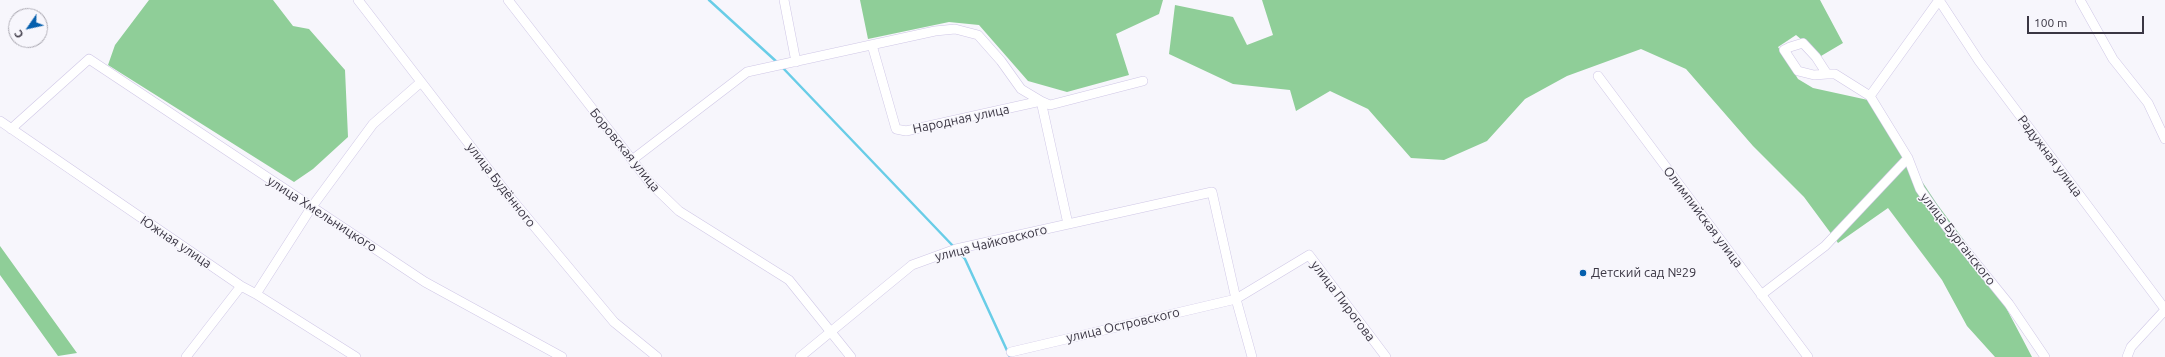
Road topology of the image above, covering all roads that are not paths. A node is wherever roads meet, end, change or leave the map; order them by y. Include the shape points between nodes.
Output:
1 (358, 0) edge
2 (508, 0) edge
3 (784, 0) edge
4 (1939, 0) edge
5 (2080, 0) edge
6 (872, 45) junction
7 (796, 62) junction
8 (1827, 74) junction
9 (1598, 76) dead end
10 (1143, 81) dead end
11 (421, 82) junction
12 (1870, 96) junction
13 (1041, 102) junction
14 (0, 121) edge
15 (11, 129) junction
16 (2163, 136) edge
17 (1908, 158) junction
18 (632, 160) junction
19 (311, 208) junction
20 (1068, 224) junction
21 (241, 286) junction
22 (256, 294) junction
23 (1761, 295) junction
24 (1236, 299) junction
25 (2165, 309) edge
26 (831, 331) junction
27 (1011, 352) dead end
28 (186, 357) edge
29 (356, 357) edge
30 (562, 357) edge
31 (653, 357) edge
32 (657, 357) edge
33 (800, 357) edge
34 (851, 357) edge
35 (1252, 357) edge
36 (1386, 357) edge
37 (1808, 357) edge
38 (2045, 357) edge
39 (2127, 357) edge

1 - 11 street, улица Будённого
2 - 18 street, Боровская улица
3 - 7 street
4 - 12 street
4 - 25 street, Радужная улица via 1979,61
5 - 16 street via 2113,59 2148,103
6 - 7 street, Народная улица
6 - 13 street, Народная улица via 955,29 978,35 1021,89
6 - 13 street, Народная улица via 896,129 906,131
7 - 18 street, Народная улица via 747,72
8 - 8 street, улица Бурганского via 1803,43 1784,50 1798,71 1814,76
8 - 12 street, улица Бурганского via 1835,74
9 - 23 street, Олимпийская улица
10 - 13 street, Народная улица via 1050,105
11 - 19 street via 373,124
11 - 32 street, улица Будённого via 509,196 614,322
12 - 17 street, улица Бурганского
13 - 20 street
14 - 15 street, Южная улица
15 - 19 street, улица Хмельницкого via 89,59
15 - 21 street, Южная улица
17 - 23 street via 1825,246
17 - 38 street, улица Бурганского via 1924,195 2009,304
18 - 26 street, Боровская улица via 650,183 679,211 789,280
19 - 22 street
19 - 30 street, улица Хмельницкого via 425,282
20 - 24 street, улица Чайковского via 1212,192
20 - 26 street, улица Чайковского via 956,250 912,265
21 - 22 street, Южная улица
21 - 28 street
22 - 29 street, Южная улица
23 - 37 street, Олимпийская улица
24 - 27 street, улица Островского
24 - 35 street
24 - 36 street, улица Пирогова via 1309,255
25 - 39 street via 2131,347
26 - 33 street, улица Чайковского
26 - 34 street, Боровская улица
31 - 32 street

